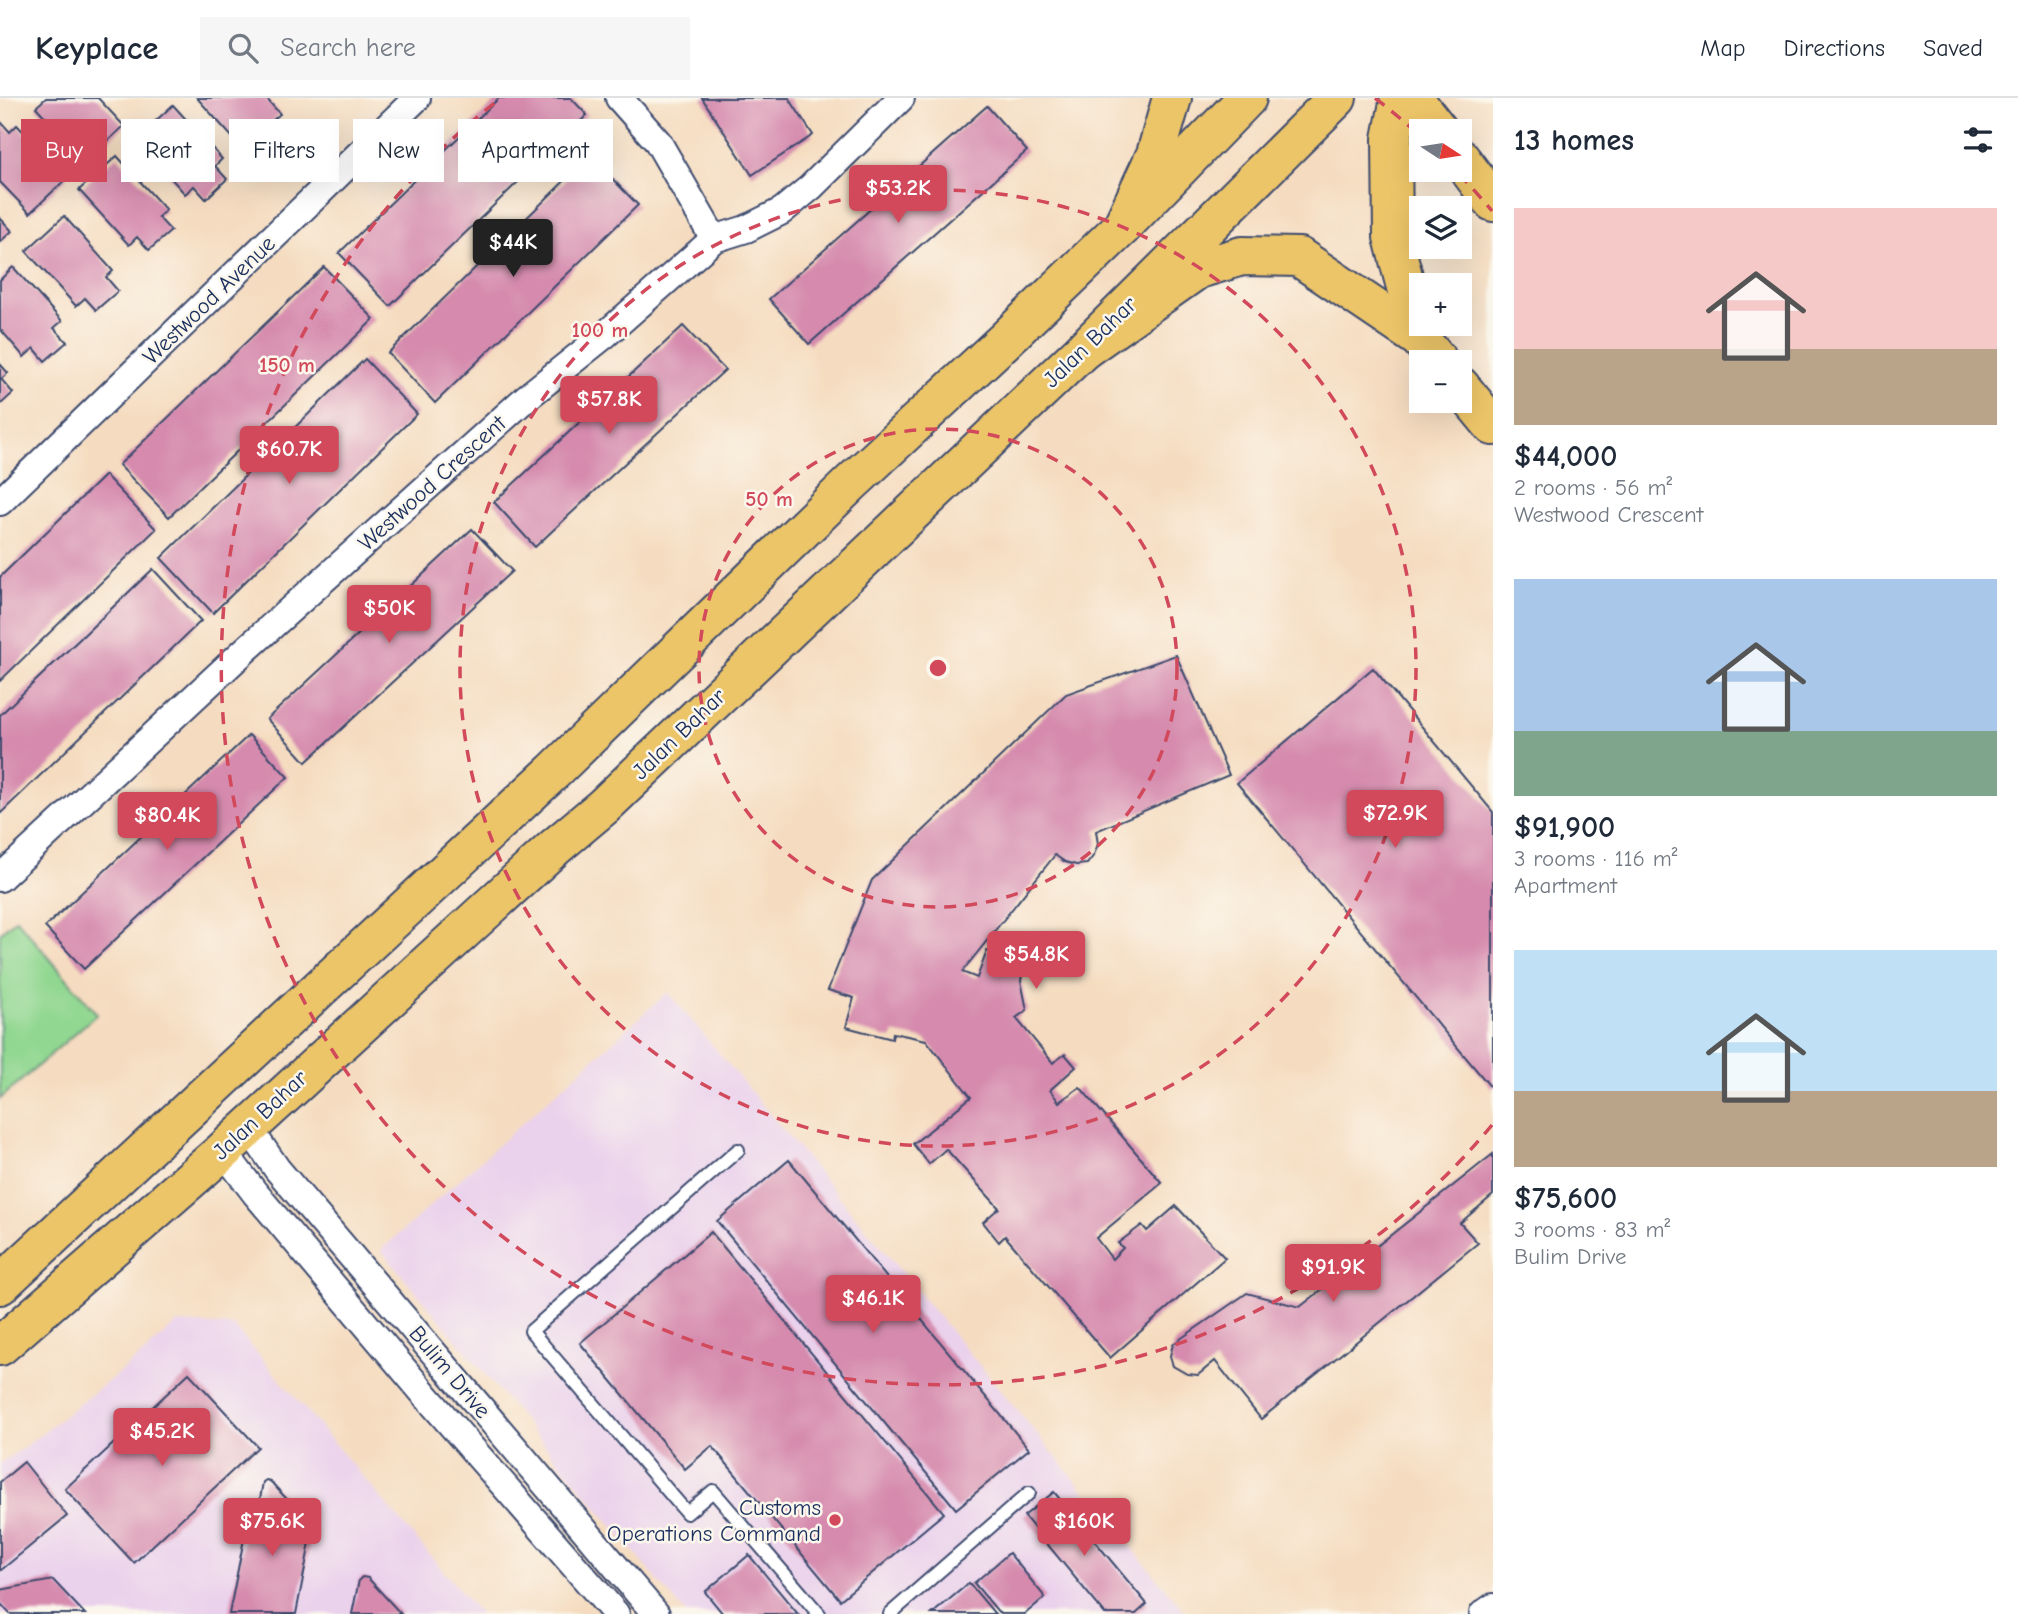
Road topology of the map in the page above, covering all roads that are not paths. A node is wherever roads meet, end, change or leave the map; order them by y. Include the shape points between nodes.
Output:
1 (417, 98) edge
2 (619, 98) edge
3 (901, 98) edge
4 (1172, 98) edge
5 (1247, 98) edge
6 (1337, 98) edge
7 (1400, 98) edge
8 (1413, 98) edge
9 (1430, 119) edge
10 (1472, 174) edge
11 (1493, 202) edge
12 (1122, 227) junction
13 (714, 239) junction
14 (1083, 350) junction
15 (1429, 350) edge
16 (1472, 401) edge
17 (1493, 426) edge
18 (0, 502) edge
19 (553, 772) junction
20 (604, 806) junction
21 (0, 878) edge
22 (235, 1139) junction
23 (738, 1150) dead end
24 (0, 1285) edge
25 (0, 1346) edge
26 (1029, 1493) dead end
27 (1493, 1607) edge
28 (616, 1614) edge
29 (656, 1614) edge
30 (819, 1614) edge
31 (890, 1614) edge
32 (1483, 1614) edge

1 - 18 street, Westwood Avenue
2 - 13 street via 658,142
3 - 13 street via 782,211
4 - 12 main road via 1156,154
5 - 12 main road
6 - 14 main road, Jalan Bahar
7 - 15 main road via 1392,139 1393,237
8 - 9 main road
10 - 11 main road
12 - 19 main road
13 - 21 street, Westwood Crescent via 526,398
14 - 15 main road via 1198,269 1242,256 1299,257
14 - 20 main road, Jalan Bahar
16 - 17 main road
19 - 20 main road via 549,800 562,816
19 - 24 main road
20 - 22 main road, Jalan Bahar
22 - 25 main road, Jalan Bahar
22 - 28 street, Bulim Drive via 255,1193
22 - 29 street, Bulim Drive via 286,1180
23 - 30 lane via 531,1331 687,1513 713,1491
26 - 31 lane
27 - 32 street

